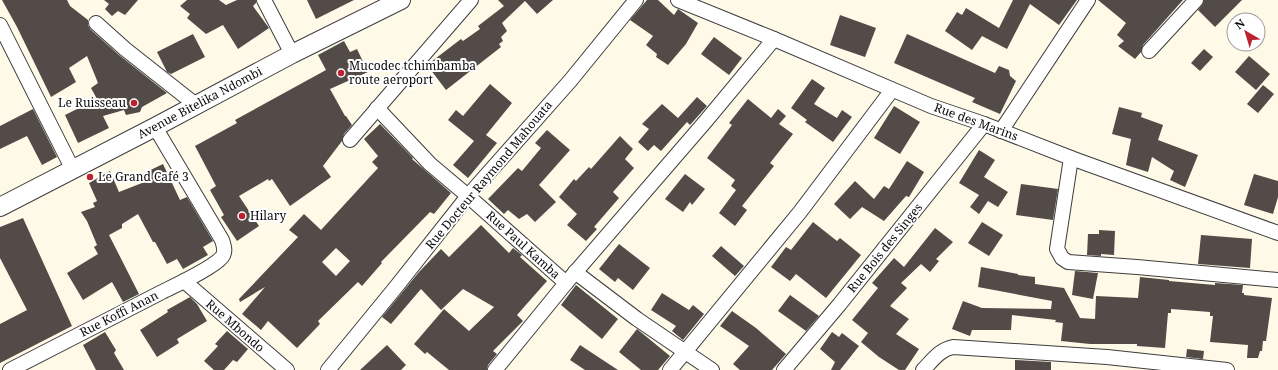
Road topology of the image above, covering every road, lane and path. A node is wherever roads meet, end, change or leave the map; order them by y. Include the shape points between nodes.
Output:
1 (264, 0) edge
2 (401, 0) edge
3 (471, 0) edge
4 (636, 0) edge
5 (678, 0) edge
6 (1088, 0) edge
7 (1196, 0) edge
8 (96, 23) dead end
9 (0, 25) edge
10 (774, 38) junction
11 (1149, 52) dead end
12 (292, 54) junction
13 (892, 90) junction
14 (196, 105) junction
15 (377, 108) junction
16 (984, 124) junction
17 (155, 127) junction
18 (1001, 130) junction
19 (350, 140) dead end
20 (1071, 158) junction
21 (73, 170) junction
22 (468, 196) junction
23 (0, 207) edge
24 (1278, 232) edge
25 (575, 272) junction
26 (1278, 280) edge
27 (184, 281) junction
28 (566, 283) junction
29 (686, 351) junction
30 (10, 370) edge
31 (287, 370) edge
32 (328, 370) edge
33 (495, 370) edge
34 (670, 370) edge
35 (712, 370) edge
36 (784, 370) edge
37 (923, 370) edge
38 (1227, 370) edge

1 - 12 street
2 - 12 street, Avenue Bitelika Ndombi
3 - 15 street
4 - 22 street, Rue Docteur Raymond Mahouata via 570,81
5 - 10 street, Rue des Marins
6 - 18 street
7 - 11 street
8 - 14 street
9 - 21 street
10 - 13 street, Rue des Marins
10 - 25 street
12 - 14 street, Avenue Bitelika Ndombi
13 - 16 street, Rue des Marins
13 - 29 street via 800,212
14 - 17 street, Avenue Bitelika Ndombi
15 - 19 street
15 - 22 street, Rue Paul Kamba via 430,164
16 - 18 street, Rue des Marins
16 - 36 street, Rue Bois des Singes
17 - 21 street, Avenue Bitelika Ndombi
17 - 27 street, Rue Koffi Anan via 225,247 224,254 215,263
18 - 20 street, Rue des Marins
20 - 24 street, Rue des Marins
20 - 26 street via 1057,249 1068,262
21 - 23 street, Avenue Bitelika Ndombi
22 - 28 street, Rue Paul Kamba
22 - 32 street, Rue Docteur Raymond Mahouata
25 - 28 street
25 - 29 street, Rue Paul Kamba via 637,319
27 - 30 street, Rue Koffi Anan
27 - 31 street, Rue Mbondo
28 - 33 street
29 - 34 street
29 - 35 street, Rue Paul Kamba
37 - 38 street via 945,348 953,346 1107,357

